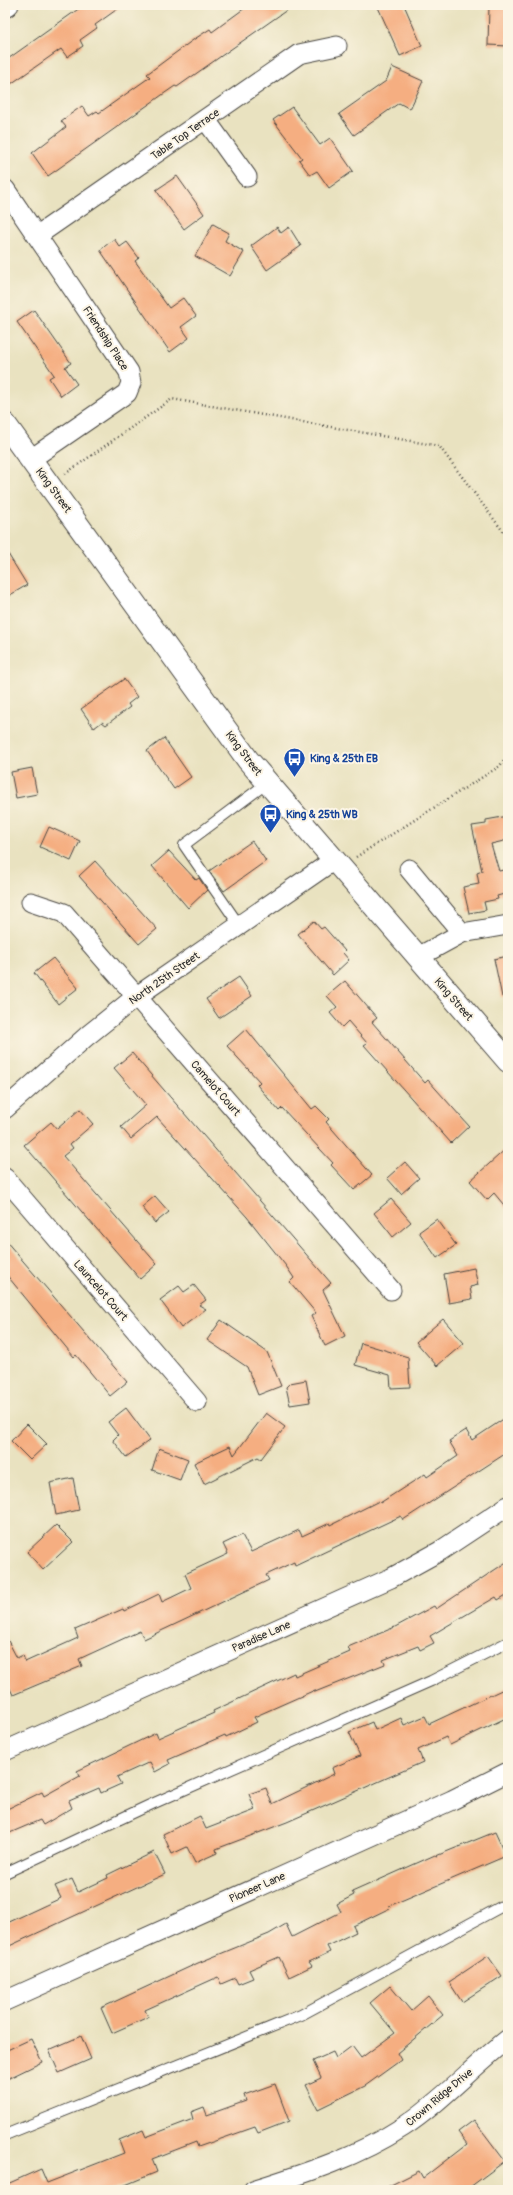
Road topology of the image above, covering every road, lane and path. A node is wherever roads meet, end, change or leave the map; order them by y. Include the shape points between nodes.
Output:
1 (10, 5) edge
2 (5, 8) edge
3 (337, 46) dead end
4 (206, 120) junction
5 (248, 177) dead end
6 (5, 189) edge
7 (38, 235) junction
8 (5, 424) edge
9 (31, 459) junction
10 (50, 484) junction
11 (508, 538) edge
12 (508, 753) edge
13 (267, 783) junction
14 (337, 864) junction
15 (409, 869) dead end
16 (31, 902) dead end
17 (239, 925) junction
18 (508, 925) edge
19 (462, 933) junction
20 (418, 957) junction
21 (137, 996) junction
22 (508, 1061) edge
23 (5, 1109) edge
24 (5, 1178) edge
25 (391, 1290) dead end
26 (197, 1402) dead end
27 (508, 1506) edge
28 (508, 1642) edge
29 (5, 1751) edge
30 (508, 1772) edge
31 (5, 1873) edge
32 (508, 1903) edge
33 (5, 2001) edge
34 (508, 2039) edge
35 (5, 2135) edge
36 (253, 2190) edge

1 - 2 street
3 - 4 street, Table Top Terrace via 299,54
4 - 5 street
4 - 7 street, Table Top Terrace
6 - 7 street, Friendship Place
7 - 9 street, Friendship Place via 129,372 131,383 127,393
8 - 9 street, King Street
9 - 10 street, King Street
10 - 11 path via 172,398 439,446
10 - 13 street, King Street
12 - 14 path via 500,766
13 - 14 street, King Street
13 - 17 lane via 184,845
14 - 17 street, North 25th Street
14 - 20 street, King Street
15 - 19 street
16 - 21 street, Camelot Court via 64,913
17 - 21 street, North 25th Street
18 - 19 street
19 - 20 street
20 - 22 street, King Street
21 - 23 street, North 25th Street via 87,1036
21 - 25 street, Camelot Court
24 - 26 street, Launcelot Court
27 - 29 street, Paradise Lane via 440,1551 390,1578
28 - 31 lane via 431,1682 152,1804
30 - 33 street, Pioneer Lane via 452,1800
32 - 35 lane via 301,2015
34 - 36 street, Crown Ridge Drive via 431,2106 382,2140 321,2168

